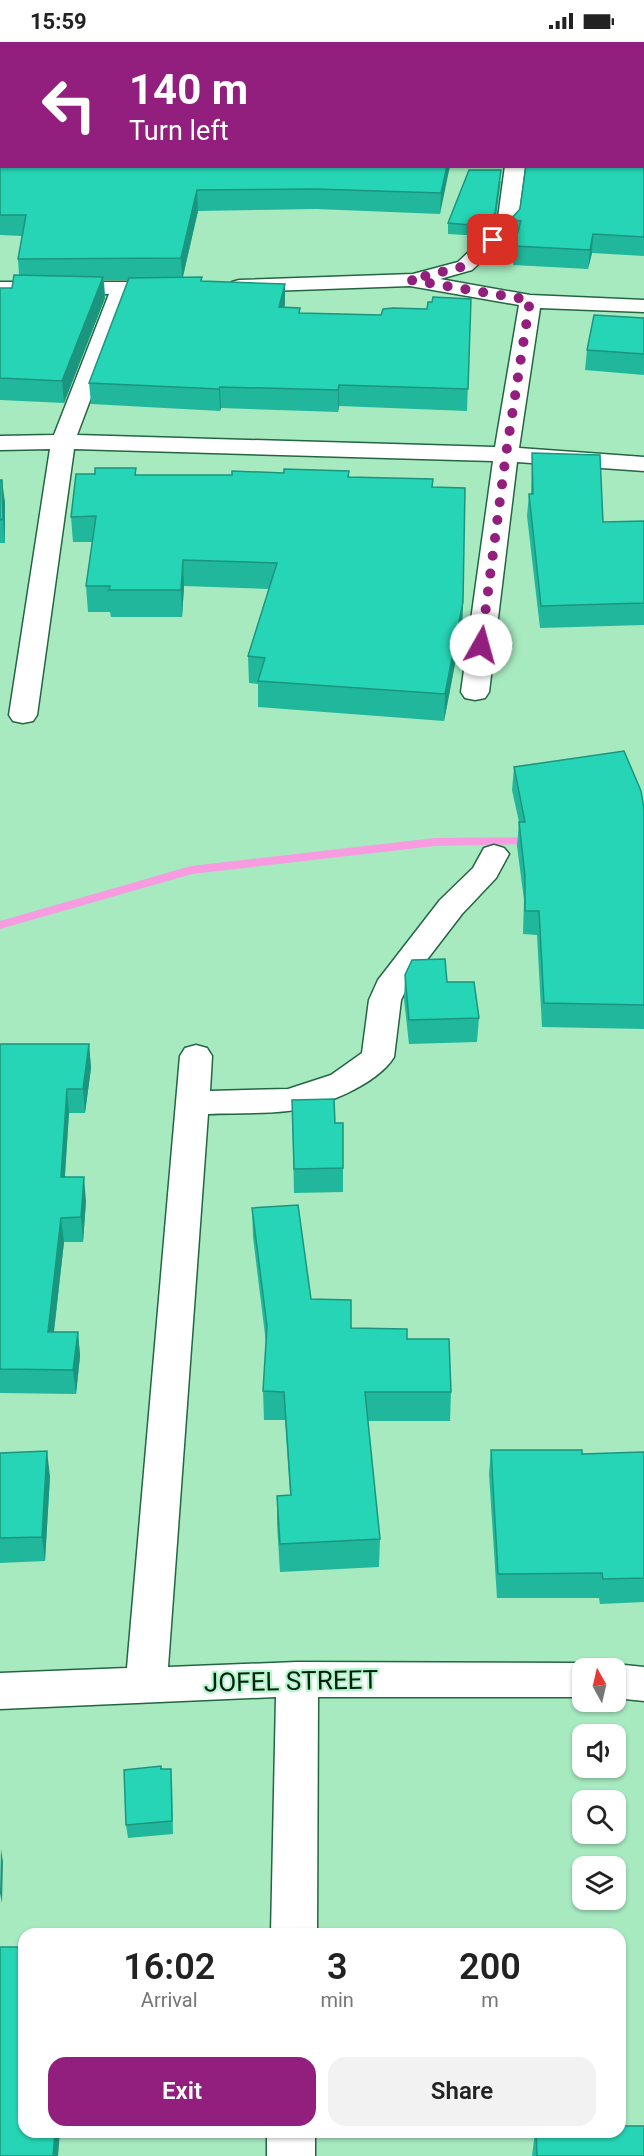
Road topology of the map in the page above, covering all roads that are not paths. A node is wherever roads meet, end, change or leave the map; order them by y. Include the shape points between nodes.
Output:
1 (515, 168) edge
2 (410, 280) junction
3 (214, 287) edge
4 (0, 288) edge
5 (191, 288) edge
6 (121, 290) junction
7 (530, 300) junction
8 (644, 306) edge
9 (63, 442) junction
10 (0, 443) edge
11 (506, 454) junction
12 (644, 464) edge
13 (475, 692) dead end
14 (23, 715) dead end
15 (494, 854) dead end
16 (196, 1056) dead end
17 (193, 1103) junction
18 (297, 1678) junction
19 (572, 1680) edge
20 (626, 1682) edge
21 (146, 1684) junction
22 (644, 1684) edge
23 (0, 1691) edge
24 (294, 1928) edge
25 (291, 2138) edge
26 (291, 2156) edge

1 - 2 street via 507,227 465,266
2 - 3 street
2 - 7 street
4 - 6 street
5 - 6 street
6 - 9 street
7 - 8 street
7 - 11 street
9 - 10 street
9 - 11 street
9 - 14 street
11 - 12 street
11 - 13 street
15 - 17 street via 486,872 451,907 394,980 385,1000 378,1057 342,1083 290,1100
16 - 17 street
17 - 21 street
18 - 19 street, JOFEL STREET
18 - 21 street, JOFEL STREET
18 - 24 street
20 - 22 street
21 - 23 street, JOFEL STREET
25 - 26 street

